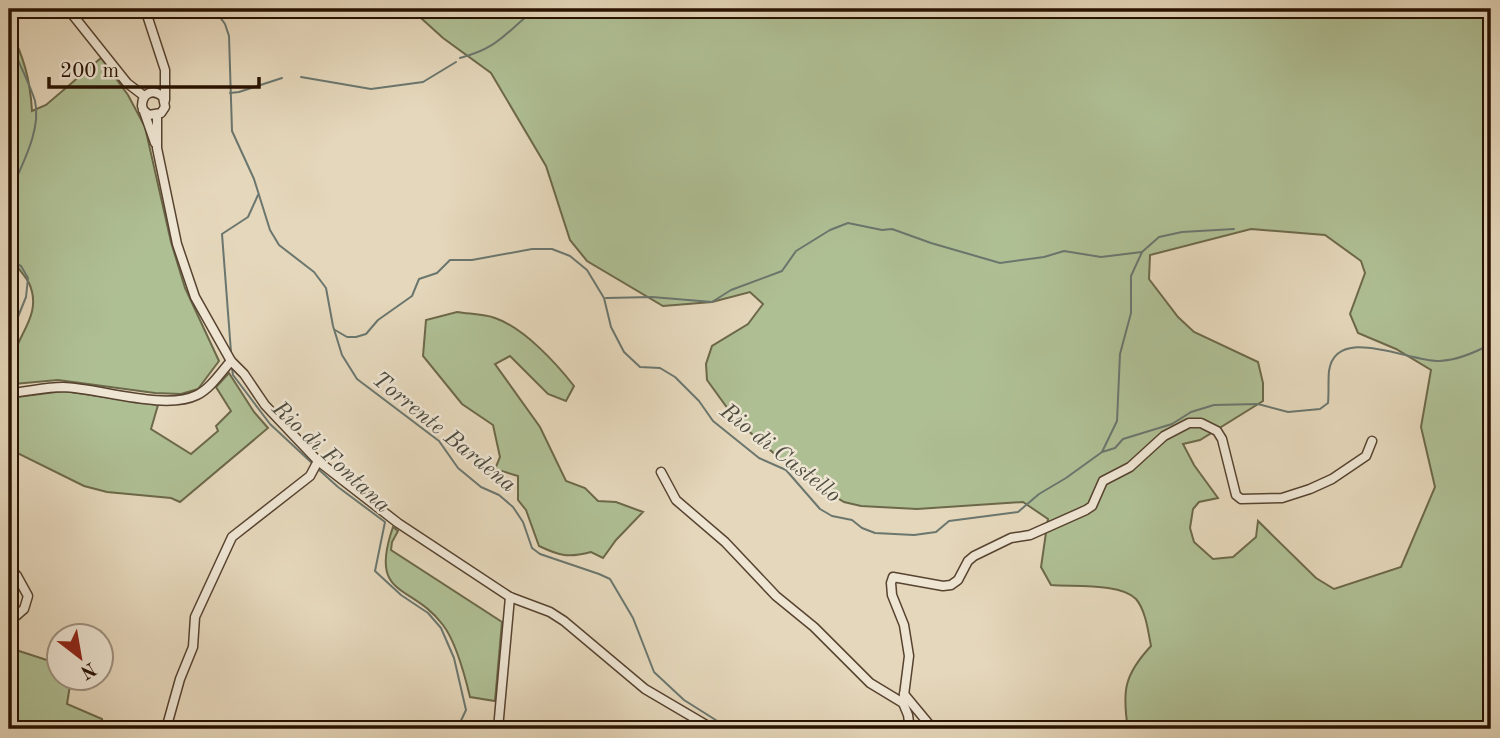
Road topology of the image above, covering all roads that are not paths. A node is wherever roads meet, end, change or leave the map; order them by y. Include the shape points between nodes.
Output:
1 (68, 9) edge
2 (145, 9) edge
3 (165, 82) junction
4 (153, 92) junction
5 (144, 96) junction
6 (165, 100) junction
7 (143, 110) junction
8 (157, 115) junction
9 (156, 146) junction
10 (234, 363) junction
11 (9, 393) edge
12 (1372, 441) dead end
13 (316, 464) junction
14 (661, 472) dead end
15 (9, 567) edge
16 (510, 597) junction
17 (9, 622) edge
18 (903, 698) junction
19 (166, 729) edge
20 (498, 729) edge
21 (713, 729) edge
22 (909, 729) edge
23 (933, 729) edge

1 - 5 street via 127,83
2 - 3 street
3 - 4 street
3 - 6 street
4 - 5 street
4 - 6 street
5 - 7 street
6 - 8 street
7 - 8 street
7 - 9 street
8 - 9 street
9 - 10 street via 177,243 195,297
10 - 11 street via 197,395 185,398 161,400 64,387
10 - 13 street
12 - 18 street via 1366,456 1332,479 1282,498 1250,500 1236,495 1217,431 1189,423 1104,481 1092,506 974,556 951,585 893,576 892,596 904,625 909,656
13 - 16 street
13 - 19 street via 310,476 232,537 195,617 193,648
14 - 18 street via 676,500 725,541 776,596 870,683
15 - 17 street via 28,596 24,609
16 - 20 street
16 - 21 street via 564,621 645,689
18 - 22 street
18 - 23 street

